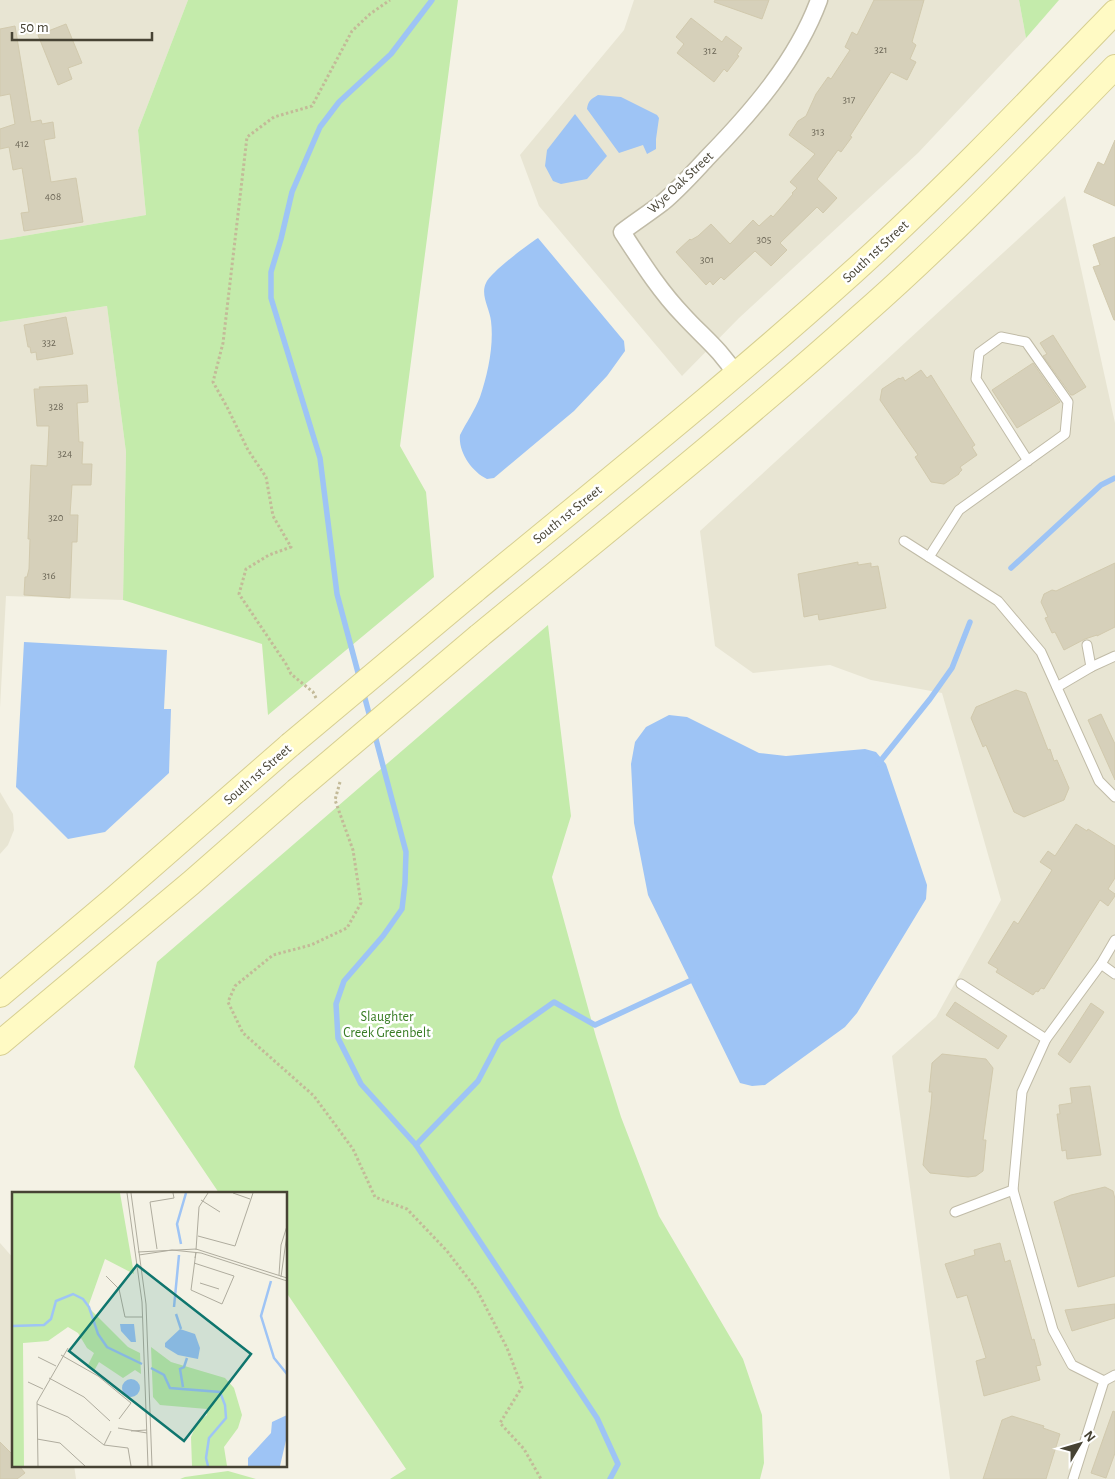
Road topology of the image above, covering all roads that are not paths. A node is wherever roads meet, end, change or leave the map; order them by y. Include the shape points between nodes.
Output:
1 (819, 0) edge
2 (1115, 12) edge
3 (1115, 67) edge
4 (736, 375) junction
5 (754, 408) junction
6 (1028, 461) junction
7 (904, 541) dead end
8 (929, 557) junction
9 (1087, 645) dead end
10 (1115, 656) edge
11 (1091, 667) junction
12 (1057, 687) junction
13 (1115, 796) edge
14 (1115, 940) edge
15 (1101, 964) junction
16 (1115, 974) edge
17 (961, 984) dead end
18 (0, 995) edge
19 (1046, 1039) junction
20 (0, 1043) edge
21 (1013, 1190) junction
22 (955, 1212) dead end
23 (1115, 1375) edge
24 (1104, 1381) junction
25 (1073, 1479) edge

1 - 4 street, Wye Oak Street via 774,82 745,118 662,203 622,232 664,294 719,350
2 - 4 main road, South 1st Street via 898,231
3 - 5 main road via 970,216
4 - 5 main road
4 - 18 main road, South 1st Street, bridge via 474,591
5 - 20 main road, bridge
6 - 6 lane via 1065,434 1068,402 1026,342 1001,337 979,353 976,379
6 - 8 lane via 959,510
7 - 8 lane
8 - 12 lane via 998,601 1041,652
9 - 11 lane
10 - 11 lane
11 - 12 lane
12 - 13 lane via 1099,781
14 - 15 lane
15 - 16 lane
15 - 19 lane
17 - 19 lane
19 - 21 lane via 1022,1092
21 - 22 lane
21 - 24 lane via 1053,1330 1072,1365
23 - 24 lane
24 - 25 lane

